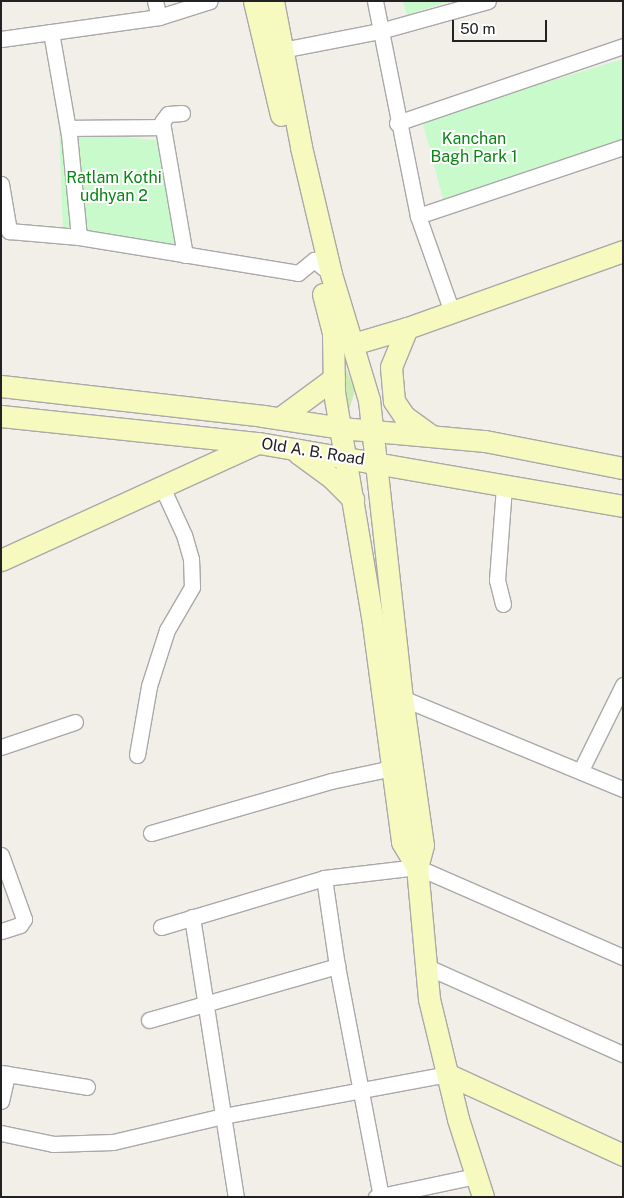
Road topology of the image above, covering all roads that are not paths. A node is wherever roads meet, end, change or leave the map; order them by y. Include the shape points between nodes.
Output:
1 (155, 1) edge
2 (210, 1) edge
3 (254, 1) edge
4 (273, 1) edge
5 (375, 1) edge
6 (488, 1) edge
7 (467, 4) edge
8 (158, 17) junction
9 (380, 31) junction
10 (51, 32) junction
11 (1, 39) edge
12 (623, 46) edge
13 (282, 50) junction
14 (182, 113) dead end
15 (398, 123) junction
16 (162, 127) junction
17 (68, 128) junction
18 (623, 147) edge
19 (1, 184) edge
20 (418, 216) junction
21 (79, 237) junction
22 (623, 251) edge
23 (185, 255) junction
24 (314, 260) junction
25 (331, 274) junction
26 (452, 312) junction
27 (407, 328) junction
28 (333, 333) junction
29 (353, 344) junction
30 (334, 378) junction
31 (1, 386) edge
32 (1, 416) edge
33 (280, 418) junction
34 (342, 428) junction
35 (374, 430) junction
36 (430, 435) junction
37 (259, 443) junction
38 (292, 449) junction
39 (347, 458) junction
40 (377, 463) junction
41 (623, 468) edge
42 (504, 486) junction
43 (162, 487) junction
44 (353, 499) junction
45 (623, 506) edge
46 (1, 560) edge
47 (503, 604) dead end
48 (623, 685) edge
49 (402, 698) junction
50 (75, 722) dead end
51 (1, 747) edge
52 (138, 755) dead end
53 (392, 768) junction
54 (581, 770) junction
55 (623, 788) edge
56 (151, 833) dead end
57 (1, 855) edge
58 (417, 867) junction
59 (324, 878) junction
60 (192, 917) junction
61 (160, 927) dead end
62 (1, 931) edge
63 (623, 957) edge
64 (337, 966) junction
65 (425, 966) junction
66 (205, 1004) junction
67 (149, 1020) dead end
68 (623, 1054) edge
69 (4, 1073) edge
70 (447, 1074) junction
71 (87, 1087) dead end
72 (360, 1092) junction
73 (1, 1100) edge
74 (223, 1116) junction
75 (1, 1133) edge
76 (623, 1155) edge
77 (476, 1176) junction
78 (379, 1196) edge
79 (236, 1197) edge
80 (482, 1197) edge

1 - 8 street
2 - 8 street
3 - 24 main road
4 - 13 main road
5 - 9 street
6 - 7 street
7 - 9 street
8 - 10 street
9 - 13 street
9 - 15 street
10 - 11 street
10 - 17 street
12 - 15 street
13 - 25 main road
14 - 16 street via 164,116
15 - 20 street
16 - 17 street
16 - 23 street
17 - 21 street
18 - 20 street
19 - 21 street via 9,230
20 - 26 street
21 - 23 street
22 - 26 main road
23 - 24 street via 298,273
24 - 25 street
24 - 28 main road
25 - 29 main road
26 - 27 main road
27 - 29 main road
27 - 36 main road via 391,367 394,401 404,416
28 - 29 main road
28 - 30 main road
29 - 35 main road
30 - 33 main road
30 - 34 main road
31 - 33 main road, Old A. B. Road
32 - 37 main road, Old A. B. Road
33 - 34 main road, Old A. B. Road
34 - 35 main road, Old A. B. Road
34 - 39 main road
35 - 36 main road, Old A. B. Road
35 - 40 main road
36 - 41 main road, Old A. B. Road via 485,441
37 - 38 main road, Old A. B. Road
37 - 43 main road
38 - 39 main road, Old A. B. Road
38 - 44 main road via 332,478
39 - 40 main road, Old A. B. Road
39 - 44 main road
40 - 42 main road, Old A. B. Road
40 - 49 main road
42 - 45 main road, Old A. B. Road
42 - 47 street via 497,580
43 - 46 main road
43 - 52 street via 191,558 192,587 167,630 149,686
44 - 53 main road
48 - 54 street
49 - 54 street
49 - 58 main road via 423,845
50 - 51 street
53 - 56 street via 331,781
53 - 58 main road via 402,842
54 - 55 street
57 - 62 street via 24,920 20,925
58 - 59 street
58 - 63 street
58 - 65 main road
59 - 60 street
59 - 64 street
60 - 61 street
60 - 66 street
64 - 66 street
64 - 72 street
65 - 68 street
65 - 70 main road via 429,999
66 - 67 street
66 - 74 street
69 - 71 street
69 - 73 street
70 - 72 street
70 - 76 main road
70 - 77 main road
72 - 74 street
72 - 78 street
74 - 75 street via 114,1142 74,1145
74 - 79 street
77 - 78 street
77 - 80 main road

